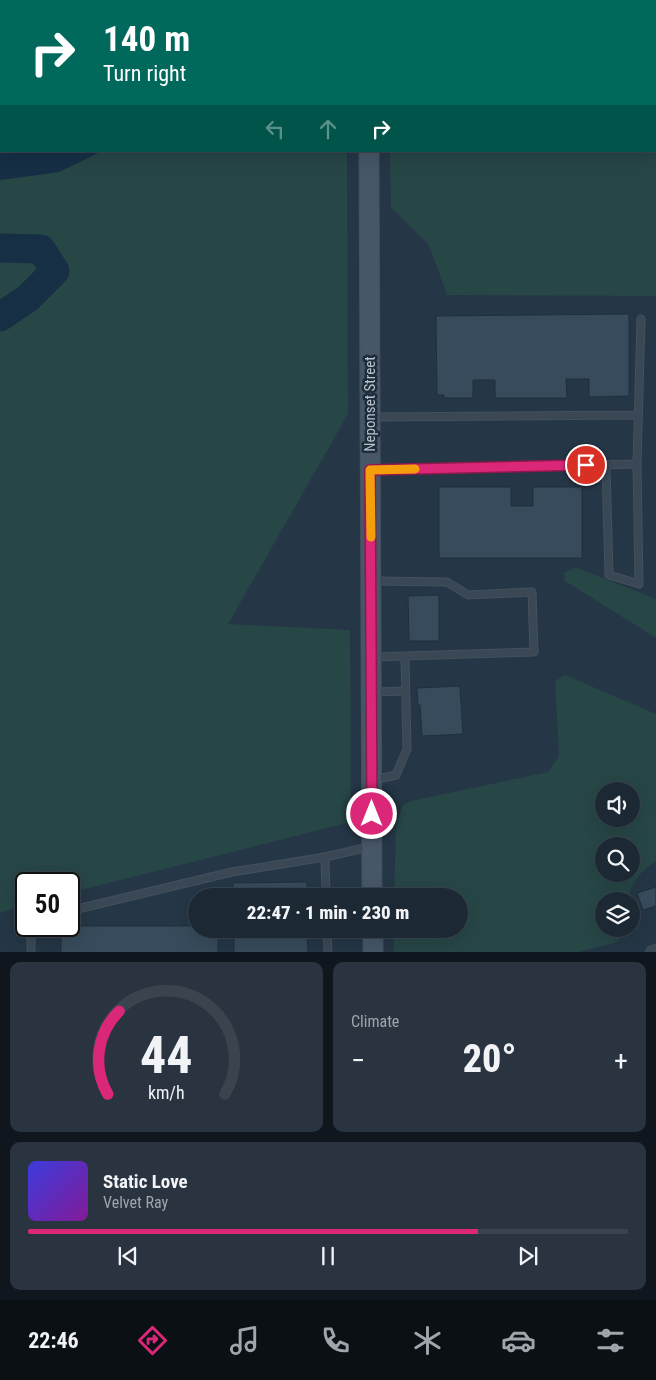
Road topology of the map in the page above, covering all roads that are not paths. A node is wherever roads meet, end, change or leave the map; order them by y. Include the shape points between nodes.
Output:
1 (369, 152) edge
2 (641, 319) dead end
3 (638, 415) junction
4 (369, 417) junction
5 (637, 464) junction
6 (606, 465) junction
7 (370, 470) junction
8 (372, 581) junction
9 (405, 656) junction
10 (372, 657) junction
11 (405, 691) junction
12 (372, 692) junction
13 (372, 781) junction
14 (372, 847) junction
15 (325, 857) junction
16 (326, 888) edge
17 (372, 888) edge
18 (80, 908) edge
19 (31, 937) edge
20 (327, 938) edge
21 (373, 938) edge
22 (32, 952) edge
23 (328, 952) edge
24 (373, 952) edge

1 - 4 main road, Neponset Street
2 - 3 lane
3 - 4 lane
3 - 5 lane
4 - 7 main road, Neponset Street
5 - 6 lane
5 - 6 lane via 640,584 609,575
6 - 7 lane
7 - 8 main road, Neponset Street
8 - 9 lane via 447,582 468,595 532,592 534,652
8 - 10 main road, Neponset Street
9 - 10 lane
9 - 11 lane
10 - 12 main road, Neponset Street
11 - 12 lane
11 - 13 lane via 407,749 396,775
12 - 13 main road, Neponset Street
13 - 14 main road, Neponset Street
14 - 15 lane
14 - 17 main road, Neponset Street
15 - 16 lane
15 - 18 lane via 232,872
19 - 22 lane
20 - 23 lane
21 - 24 main road

